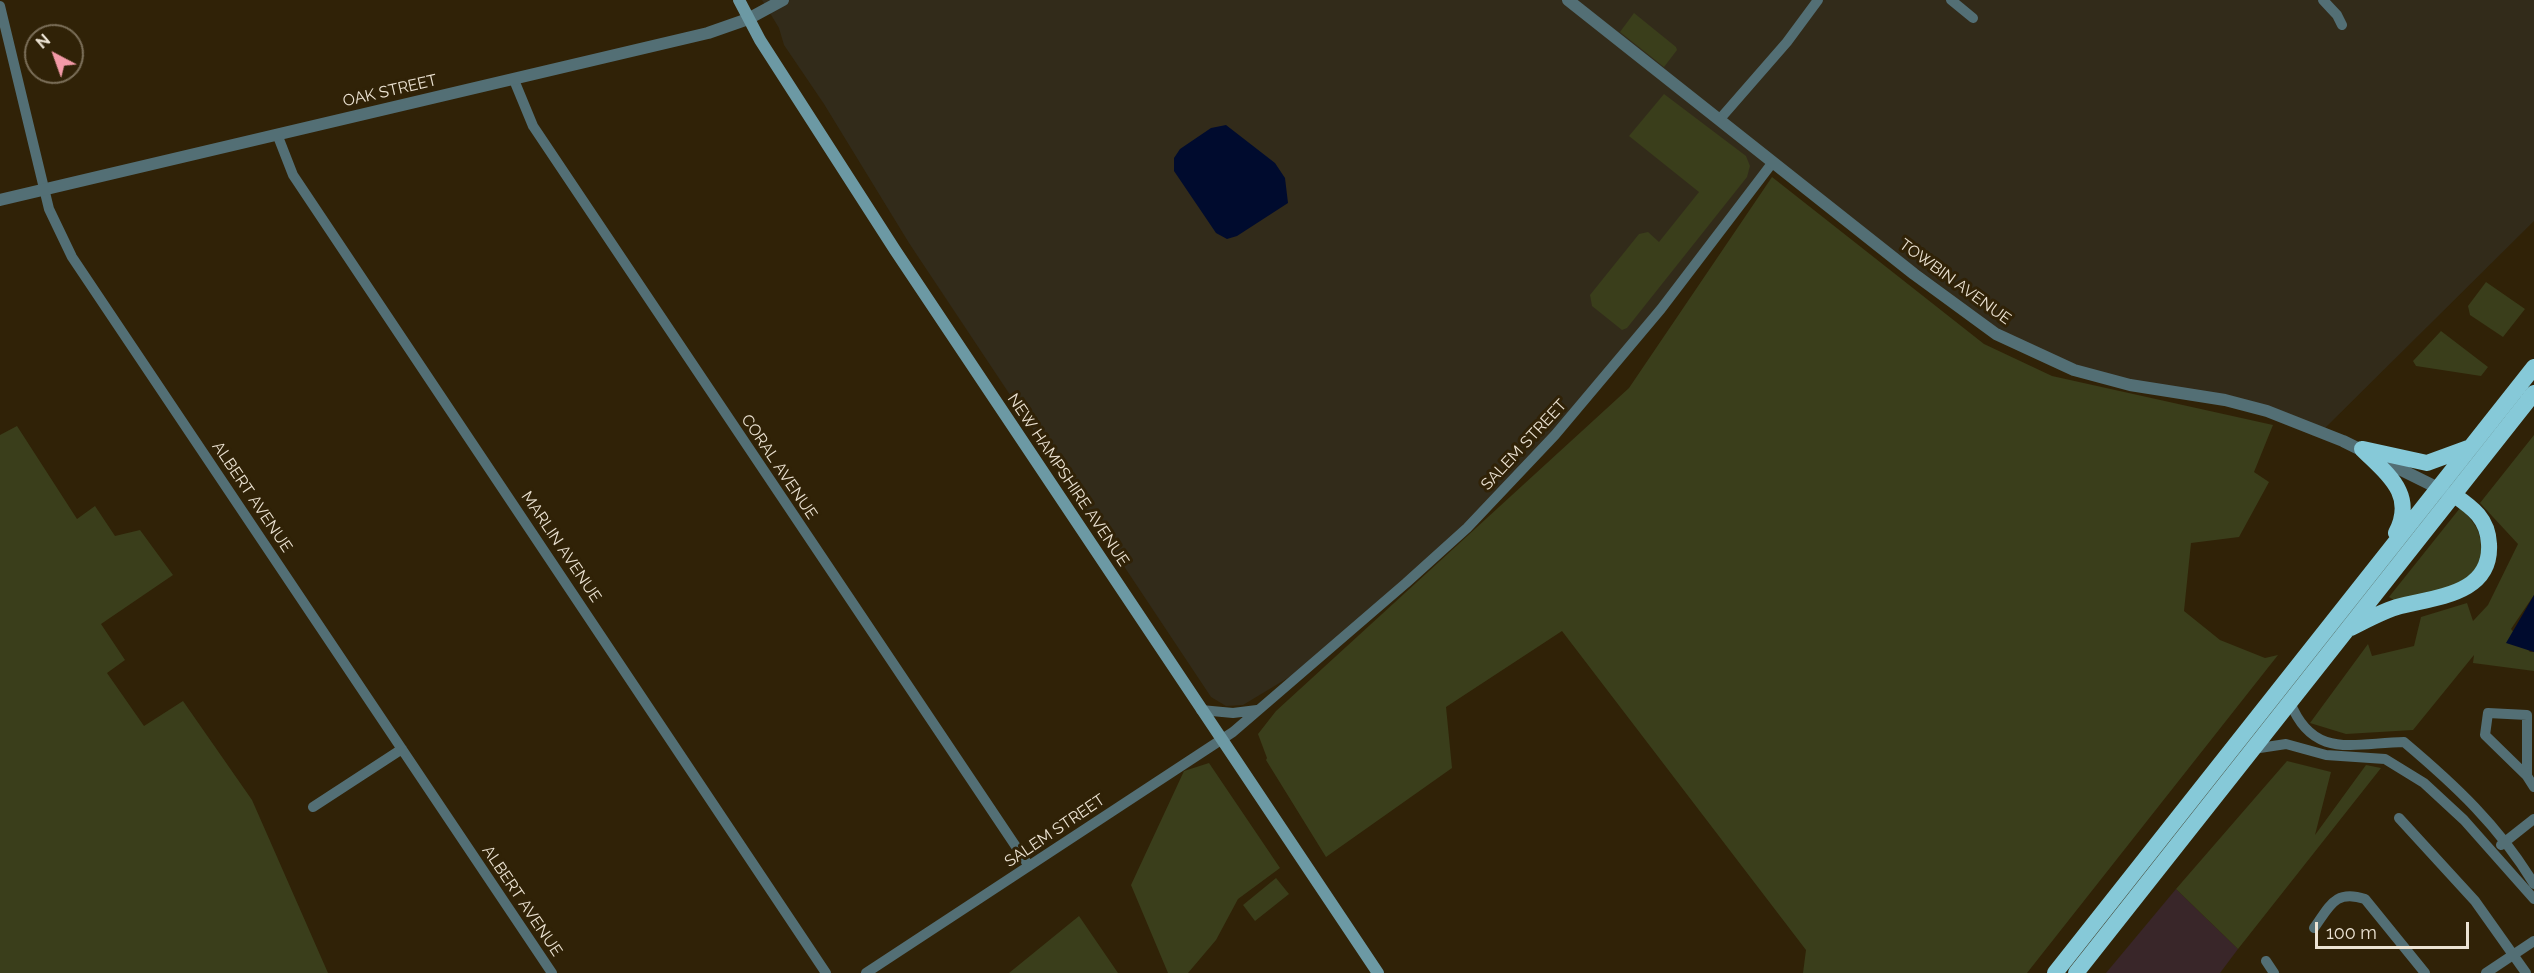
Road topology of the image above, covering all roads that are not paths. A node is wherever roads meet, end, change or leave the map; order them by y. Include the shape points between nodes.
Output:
1 (739, 0) edge
2 (783, 0) edge
3 (1568, 0) edge
4 (1818, 0) edge
5 (1951, 0) edge
6 (2323, 0) edge
7 (0, 6) edge
8 (1973, 18) dead end
9 (748, 19) junction
10 (2342, 25) dead end
11 (514, 80) junction
12 (1719, 120) junction
13 (277, 134) junction
14 (1773, 162) junction
15 (44, 190) junction
16 (0, 200) edge
17 (2534, 368) edge
18 (2534, 393) edge
19 (2471, 447) junction
20 (2362, 449) junction
21 (2438, 488) junction
22 (2454, 495) junction
23 (2385, 554) junction
24 (2346, 630) junction
25 (2290, 702) junction
26 (1202, 710) junction
27 (1257, 710) junction
28 (1221, 739) junction
29 (402, 749) junction
30 (2252, 749) junction
31 (2527, 776) junction
32 (2534, 787) edge
33 (313, 807) dead end
34 (2399, 818) dead end
35 (2534, 819) edge
36 (2505, 841) junction
37 (2494, 852) junction
38 (1029, 866) junction
39 (2534, 884) edge
40 (2534, 899) edge
41 (2314, 928) dead end
42 (2534, 941) edge
43 (2513, 956) junction
44 (2266, 961) dead end
45 (552, 973) edge
46 (826, 973) edge
47 (866, 973) edge
48 (1378, 973) edge
49 (2055, 973) edge
50 (2076, 973) edge
51 (2274, 973) edge
52 (2425, 973) edge
53 (2486, 973) edge
54 (2526, 973) edge

1 - 9 main road, NEW HAMPSHIRE AVENUE
2 - 9 street, OAK STREET
3 - 12 street, TOWBIN AVENUE
4 - 12 street
5 - 8 street
6 - 10 street
7 - 15 street, ALBERT AVENUE
9 - 11 street, OAK STREET via 708,33
9 - 26 main road, NEW HAMPSHIRE AVENUE via 895,250
11 - 13 street, OAK STREET
11 - 38 street, CORAL AVENUE via 534,126
12 - 14 street, TOWBIN AVENUE
13 - 15 street, OAK STREET
13 - 46 street, MARLIN AVENUE via 293,175
14 - 20 street, TOWBIN AVENUE via 1965,314 2026,349 2074,370 2130,385 2267,411
14 - 27 street, SALEM STREET via 1661,309 1555,435 1467,528
15 - 16 street, OAK STREET
15 - 29 street, ALBERT AVENUE via 57,229 72,257
17 - 19 highway
18 - 22 highway
19 - 20 highway via 2427,463
19 - 21 highway
20 - 21 street, TOWBIN AVENUE
20 - 23 highway via 2396,484 2404,502 2400,525
21 - 22 street, TOWBIN AVENUE
21 - 23 highway
22 - 24 highway
22 - 24 highway via 2477,512 2488,533 2488,560 2480,575 2462,590 2383,612
23 - 49 highway
24 - 25 highway
25 - 30 highway
25 - 36 street via 2299,722 2319,740 2355,745 2404,742 2469,798
26 - 27 street
26 - 28 main road, NEW HAMPSHIRE AVENUE
27 - 28 street, SALEM STREET via 1250,720
28 - 38 street, SALEM STREET
28 - 48 main road, NEW HAMPSHIRE AVENUE
29 - 33 street
29 - 45 street, ALBERT AVENUE
30 - 37 street via 2286,744 2326,755 2385,759 2424,783
30 - 50 highway
31 - 31 street via 2486,735 2488,714 2527,715
31 - 32 street
34 - 43 street via 2475,901
35 - 36 street
36 - 37 street
36 - 39 street
37 - 40 street
38 - 47 street, SALEM STREET
41 - 52 street via 2338,897 2350,894 2365,899
42 - 43 street
43 - 53 street
43 - 54 street
44 - 51 street

